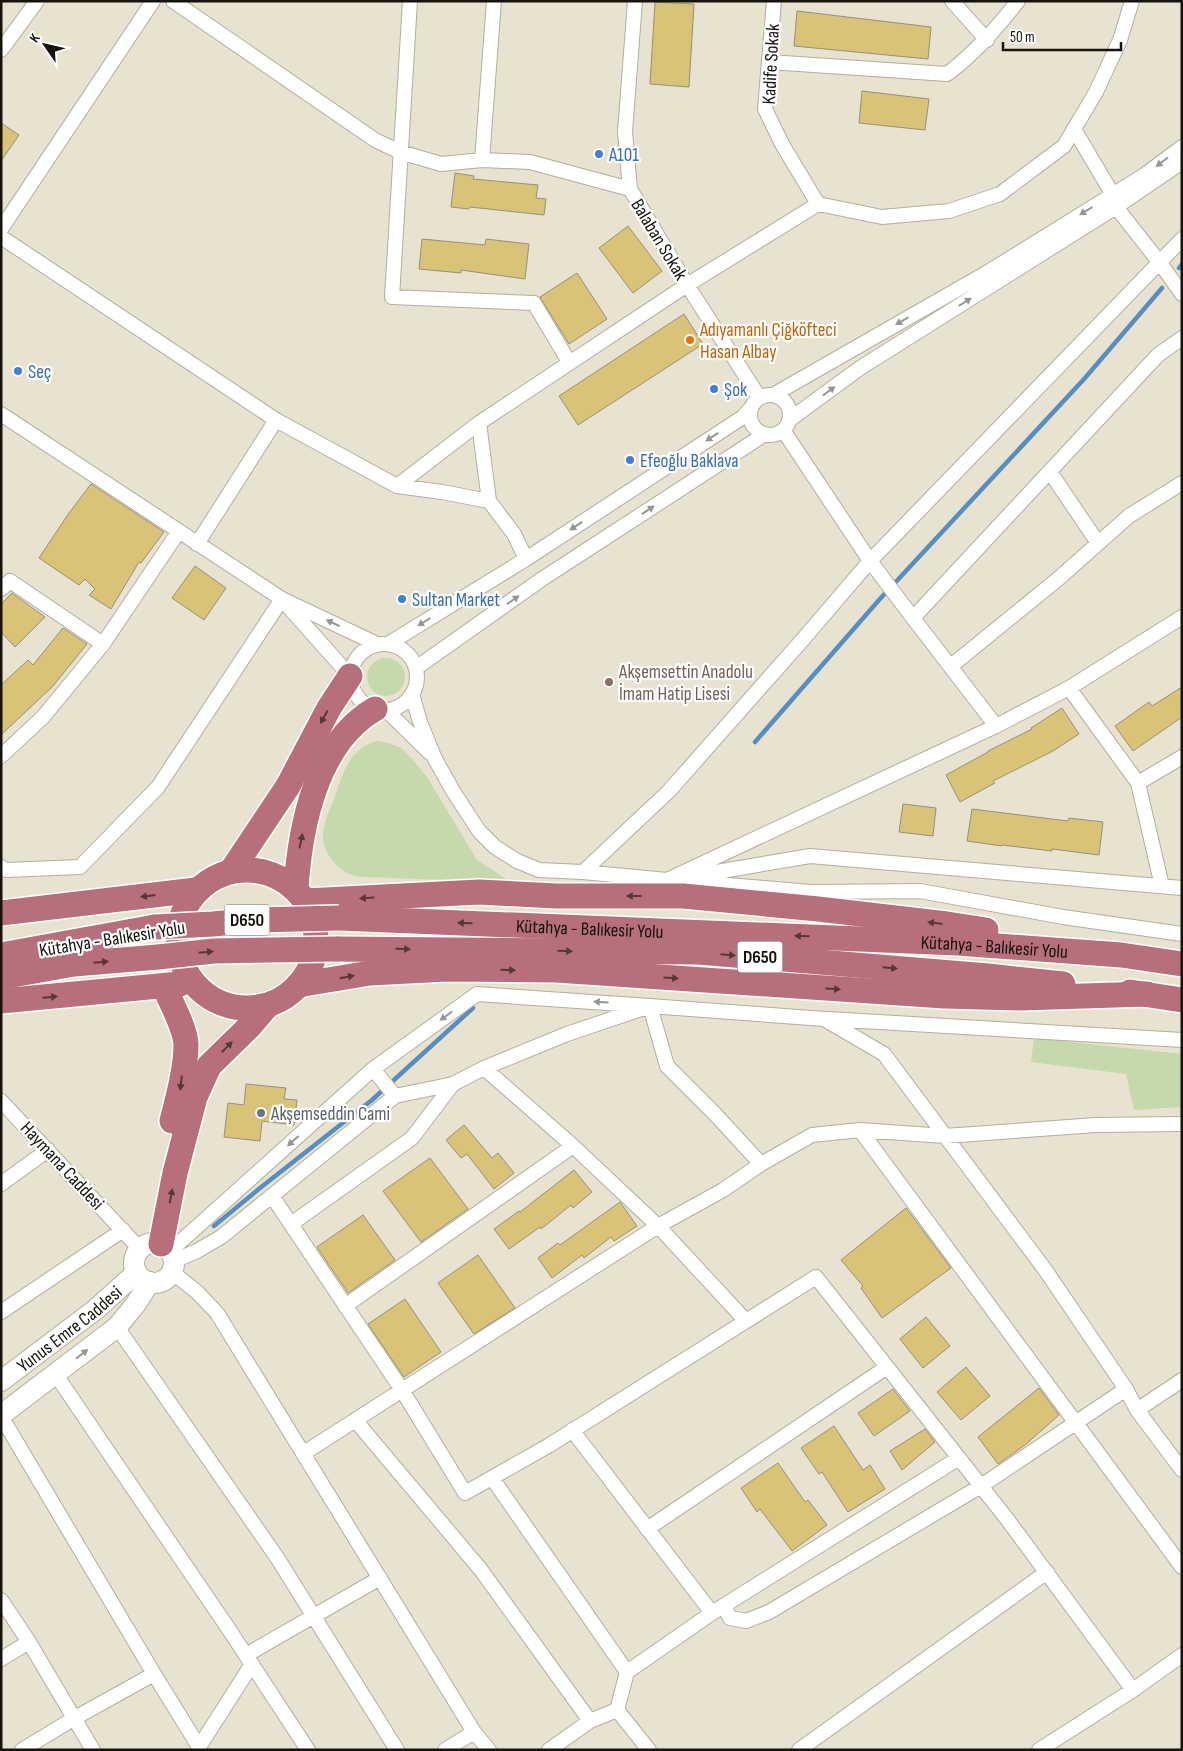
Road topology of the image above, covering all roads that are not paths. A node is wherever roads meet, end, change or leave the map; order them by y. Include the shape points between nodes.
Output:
1 (36, 1) edge
2 (153, 1) edge
3 (173, 1) edge
4 (410, 1) edge
5 (494, 1) edge
6 (635, 1) edge
7 (774, 1) edge
8 (952, 1) edge
9 (1018, 1) edge
10 (1132, 1) edge
11 (987, 40) junction
12 (1, 50) edge
13 (769, 62) junction
14 (1074, 129) junction
15 (1182, 147) edge
16 (400, 152) junction
17 (482, 160) junction
18 (1182, 162) edge
19 (630, 189) junction
20 (1115, 201) junction
21 (818, 204) junction
22 (1, 229) edge
23 (1, 237) edge
24 (1182, 239) edge
25 (1160, 263) junction
26 (687, 285) junction
27 (1182, 294) edge
28 (1182, 338) edge
29 (570, 362) junction
30 (761, 400) junction
31 (1, 414) edge
32 (276, 420) junction
33 (479, 422) junction
34 (786, 425) junction
35 (765, 434) junction
36 (1050, 472) junction
37 (1182, 483) edge
38 (397, 486) junction
39 (489, 501) junction
40 (179, 532) junction
41 (1098, 543) junction
42 (197, 544) junction
43 (526, 558) junction
44 (870, 561) junction
45 (4, 581) edge
46 (282, 600) junction
47 (1182, 616) edge
48 (913, 618) junction
49 (103, 644) junction
50 (383, 644) junction
51 (951, 666) junction
52 (416, 668) junction
53 (350, 676) junction
54 (1069, 688) junction
55 (412, 694) junction
56 (380, 710) junction
57 (996, 726) junction
58 (1, 756) edge
59 (1182, 757) edge
60 (435, 758) junction
61 (1138, 783) junction
62 (1, 867) edge
63 (232, 870) junction
64 (583, 872) junction
65 (667, 880) junction
66 (1162, 886) junction
67 (1182, 888) edge
68 (196, 890) junction
69 (301, 895) junction
70 (1, 913) edge
71 (1182, 934) edge
72 (1, 955) edge
73 (1121, 955) junction
74 (1182, 964) edge
75 (1, 977) edge
76 (192, 983) junction
77 (298, 985) junction
78 (164, 986) junction
79 (1147, 994) junction
80 (1182, 1000) edge
81 (1, 1001) edge
82 (266, 1006) junction
83 (650, 1006) junction
84 (824, 1019) junction
85 (1182, 1040) edge
86 (484, 1068) junction
87 (372, 1069) junction
88 (453, 1084) junction
89 (395, 1096) junction
90 (1, 1101) edge
91 (1182, 1124) edge
92 (860, 1130) junction
93 (945, 1136) junction
94 (573, 1146) junction
95 (48, 1150) junction
96 (761, 1164) junction
97 (1, 1184) edge
98 (272, 1196) junction
99 (291, 1224) junction
100 (658, 1226) junction
101 (124, 1230) junction
102 (160, 1253) junction
103 (143, 1278) junction
104 (345, 1306) junction
105 (1, 1312) edge
106 (746, 1321) junction
107 (117, 1327) junction
108 (887, 1367) junction
109 (56, 1375) junction
110 (1182, 1380) edge
111 (1, 1381) edge
112 (402, 1390) junction
113 (1126, 1390) junction
114 (1137, 1410) junction
115 (1, 1416) edge
116 (356, 1420) junction
117 (1075, 1422) junction
118 (572, 1430) junction
119 (304, 1453) junction
120 (959, 1458) junction
121 (1182, 1470) edge
122 (492, 1478) junction
123 (981, 1486) junction
124 (648, 1529) junction
125 (1182, 1567) edge
126 (1046, 1572) junction
127 (380, 1578) junction
128 (1, 1600) edge
129 (718, 1609) junction
130 (314, 1617) junction
131 (29, 1642) junction
132 (1182, 1655) edge
133 (1, 1659) edge
134 (249, 1660) junction
135 (627, 1672) junction
136 (154, 1674) junction
137 (1133, 1690) junction
138 (617, 1710) junction
139 (73, 1719) junction
140 (590, 1722) junction
141 (474, 1732) junction
142 (198, 1749) edge
143 (22, 1750) edge
144 (92, 1750) edge
145 (308, 1750) edge
146 (396, 1750) edge
147 (445, 1750) edge
148 (489, 1750) edge
149 (549, 1750) edge
150 (649, 1750) edge
151 (800, 1750) edge
152 (1039, 1750) edge

1 - 12 street
2 - 22 street
3 - 16 street via 376,140
4 - 16 street
5 - 17 street
6 - 19 street, Balaban Sokak via 625,132
7 - 13 street, Kadife Sokak
8 - 11 street
9 - 11 street
10 - 14 street via 1120,40 1096,92
11 - 13 street via 947,74
13 - 21 street, Kadife Sokak via 765,109
14 - 20 street
14 - 21 street via 1064,146 1000,194 949,211 882,217
15 -> 20 street
16 - 17 street via 441,164
16 - 29 street via 392,297 534,303
17 - 19 street via 530,162
18 - 20 street
19 - 26 street, Balaban Sokak
20 - 25 street
20 -> 30 street
34 -> 20 street via 860,368
21 - 26 street
23 - 32 street
24 - 25 street
25 - 27 street
25 - 44 street
26 - 29 street
26 - 30 street, Balaban Sokak
28 - 36 street via 1158,354
29 - 33 street
30 - 34 street via 779,397 789,407
30 - 35 street via 751,422
30 -> 43 street via 743,417
31 - 40 street
32 - 38 street
32 - 42 street
33 - 38 street
33 - 39 street
34 - 35 street via 772,435
34 - 44 street
52 -> 35 street via 542,579
36 - 41 street
36 - 48 street
37 - 41 street via 1129,516
38 - 39 street
39 - 43 street via 514,534
40 - 42 street
40 - 49 street
41 - 51 street
42 - 46 street
43 -> 50 street
44 - 48 street
44 - 64 street via 669,791
45 - 49 street
50 -> 46 street
46 - 53 street
46 - 62 street via 158,787 80,867 6,870
47 - 54 street
48 - 51 street
49 - 58 street via 43,717
50 - 52 street via 397,646 406,652
50 - 53 street via 366,648 358,655
51 - 57 street
52 - 55 street via 416,686
53 - 56 street via 357,697
53 -> 63 highway via 329,708 288,786
54 - 57 street
54 - 61 street
55 - 56 street via 396,708
55 - 60 street
56 - 60 street
69 -> 56 highway via 298,856 308,809 324,766 341,738 361,718
57 - 65 street
59 - 61 street
60 - 64 street via 464,811 495,847 540,870
61 - 66 street
63 - 68 highway
63 - 69 highway via 267,872 283,879
64 - 65 street
65 - 66 street via 810,856
65 - 71 street via 811,892 920,891
66 - 67 street
68 -> 70 highway
68 - 76 highway via 182,913 177,946 182,966
73 -> 69 highway via 947,924 683,896 479,892
69 - 77 highway via 313,917 316,935 315,953 309,970
73 -> 72 highway, Kütahya - Balıkesir Yolu / D650, bridge via 957,943 339,918 155,927
73 - 74 highway, Kütahya - Balıkesir Yolu / D650
75 -> 79 highway, Kütahya - Balıkesir Yolu / D650, bridge via 74,964 214,951 698,952 988,976
76 - 78 highway
76 - 82 highway via 207,997 226,1006 246,1009
77 -> 79 highway via 370,973 447,969 556,970 944,996 1020,998
77 - 82 highway via 284,998
81 -> 78 highway
78 -> 102 highway via 186,1043 180,1093 152,1203
79 - 80 highway, Kütahya - Balıkesir Yolu / D650
102 -> 82 highway via 175,1172 195,1097 209,1066
83 - 84 street
83 - 86 street via 567,1034
83 -> 87 street via 477,994
83 - 96 street via 667,1066
84 - 85 street
84 - 93 street via 884,1054
86 - 88 street
86 - 94 street
87 - 89 street
87 -> 102 street
88 - 89 street
88 - 99 street via 412,1138
89 - 98 street
90 - 95 street, Haymana Caddesi
91 - 93 street via 1096,1125
92 - 93 street
92 - 96 street via 812,1136
92 - 117 street
93 - 113 street via 1046,1272
94 - 100 street
94 - 104 street
95 - 97 street
95 - 101 street, Haymana Caddesi
96 - 100 street via 723,1190
98 - 99 street
98 - 102 street via 221,1237 197,1251
99 - 104 street
100 - 106 street
100 - 112 street
101 - 102 street, Haymana Caddesi
101 - 105 street
102 - 103 street via 166,1278 158,1282
102 - 103 street via 135,1255 134,1264
102 - 119 street, Haymana Caddesi via 217,1313
103 - 107 street via 135,1305
103 - 111 street, Yunus Emre Caddesi
104 - 112 street
106 - 108 street via 816,1277
106 - 118 street
109 -> 107 street
107 - 130 street via 278,1559
108 - 120 street
108 - 124 street
109 - 115 street
109 - 134 street
110 - 114 street
112 - 116 street
112 - 122 street via 465,1493
113 - 114 street
113 - 117 street
114 - 121 street
115 - 136 street
116 - 119 street
116 - 140 street via 480,1570
117 - 123 street
117 - 125 street
118 - 122 street
118 - 124 street
119 - 127 street, Haymana Caddesi
120 - 123 street
120 - 129 street
122 - 135 street
123 - 126 street
123 - 129 street via 769,1612 746,1621 730,1618
124 - 129 street
126 - 137 street
126 - 151 street
127 - 130 street
127 - 141 street, Haymana Caddesi
128 - 131 street
129 - 135 street
130 - 134 street
130 - 146 street
131 - 133 street
131 - 139 street
132 - 137 street
134 - 142 street
134 - 145 street
135 - 138 street
136 - 139 street
136 - 142 street
137 - 152 street
138 - 140 street
138 - 150 street
139 - 143 street
139 - 144 street
140 - 149 street
141 - 147 street
141 - 148 street, Haymana Caddesi

